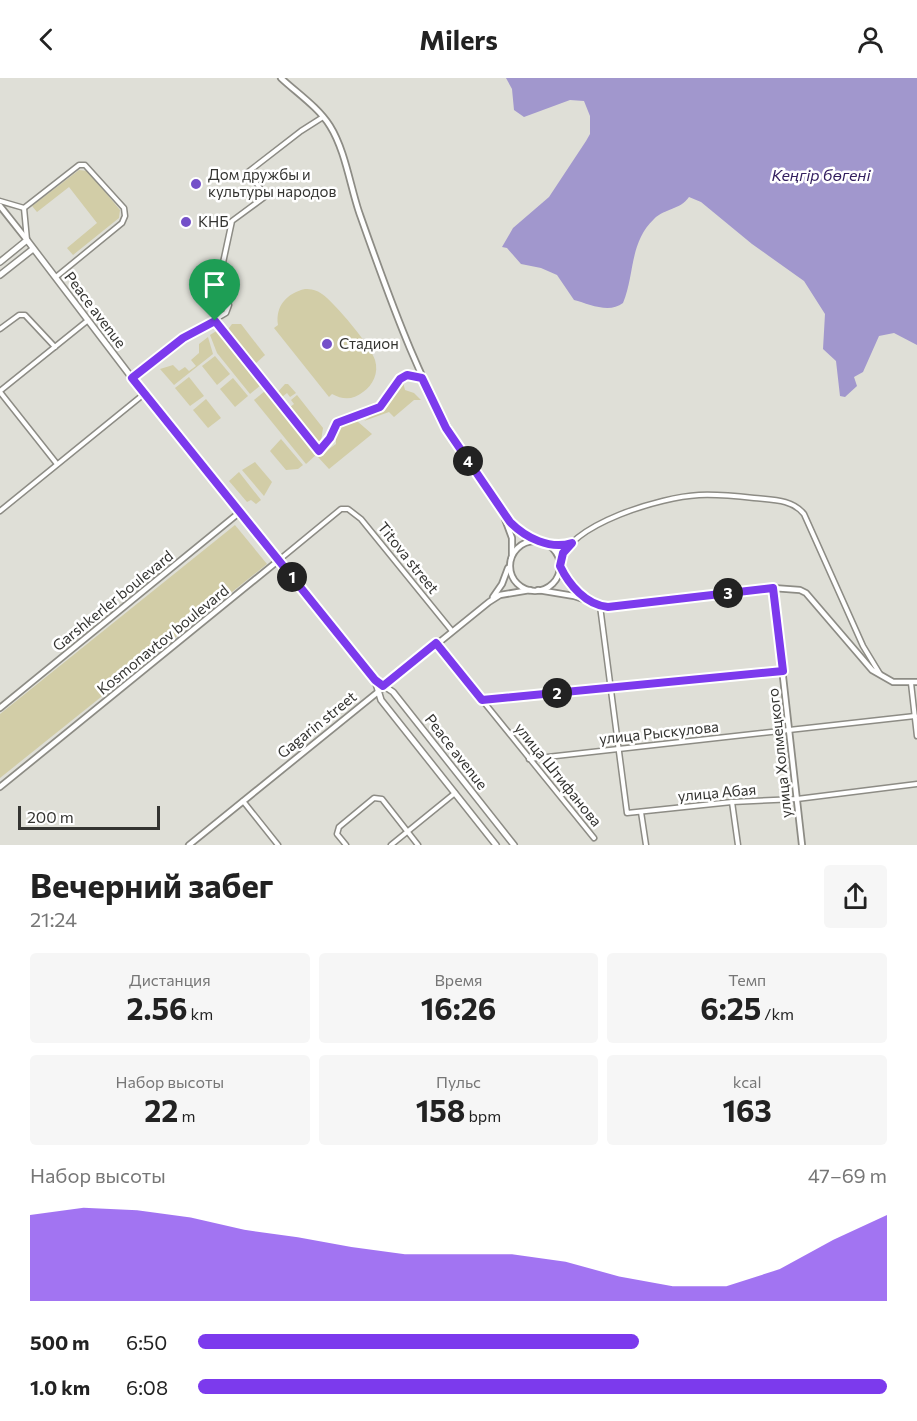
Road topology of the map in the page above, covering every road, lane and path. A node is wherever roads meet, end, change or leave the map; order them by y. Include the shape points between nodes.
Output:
1 (281, 78) edge
2 (323, 117) junction
3 (0, 201) edge
4 (0, 206) edge
5 (24, 208) junction
6 (27, 240) junction
7 (33, 249) junction
8 (0, 262) edge
9 (0, 275) edge
10 (56, 277) junction
11 (87, 321) junction
12 (215, 321) junction
13 (0, 329) edge
14 (55, 347) junction
15 (132, 378) junction
16 (422, 378) junction
17 (0, 391) edge
18 (144, 394) junction
19 (57, 464) junction
20 (341, 509) joint
21 (0, 511) edge
22 (240, 512) junction
23 (503, 514) junction
24 (538, 541) junction
25 (572, 543) junction
26 (549, 545) junction
27 (512, 555) junction
28 (279, 560) junction
29 (510, 564) junction
30 (560, 564) junction
31 (773, 588) junction
32 (530, 590) junction
33 (538, 590) junction
34 (586, 599) junction
35 (489, 602) junction
36 (600, 606) junction
37 (452, 631) junction
38 (436, 643) junction
39 (783, 671) junction
40 (884, 679) junction
41 (914, 682) edge
42 (381, 688) junction
43 (610, 689) junction
44 (482, 700) junction
45 (0, 708) edge
46 (915, 716) junction
47 (791, 730) junction
48 (917, 736) edge
49 (618, 749) junction
50 (529, 759) junction
51 (917, 784) edge
52 (0, 787) edge
53 (455, 793) junction
54 (797, 799) junction
55 (243, 801) junction
56 (732, 802) junction
57 (641, 812) junction
58 (408, 832) junction
59 (594, 838) dead end
60 (189, 845) edge
61 (278, 845) edge
62 (346, 845) edge
63 (391, 845) edge
64 (418, 845) edge
65 (496, 845) edge
66 (514, 845) edge
67 (646, 845) edge
68 (738, 845) edge
69 (802, 845) edge

1 - 2 street
2 - 12 street via 248,172 266,196 232,221 221,272 228,308
2 - 16 street via 334,136 368,239
3 - 5 street
4 - 6 street, Peace avenue
5 - 6 street
5 - 10 street via 85,165 124,208 122,223
6 - 7 main road, Peace avenue
6 - 8 main road
7 - 9 main road
7 - 10 main road, Peace avenue
10 - 11 main road, Peace avenue
11 - 14 street
11 - 15 main road, Peace avenue
12 - 15 street via 183,338
12 - 16 street via 319,451 337,423 380,407 407,375
13 - 14 street via 25,315
14 - 17 street
15 - 18 main road, Peace avenue
16 - 23 street via 446,428
17 - 19 street
18 - 19 street
18 - 22 main road, Peace avenue
19 - 21 street
20 - 28 street, Kosmonavtov boulevard
20 - 37 street, Titova street via 348,509 361,519
22 - 28 main road, Peace avenue
22 - 45 street, Garshkerler boulevard
23 - 24 street
23 - 27 street via 512,538
24 - 26 street
24 - 27 street via 523,543
25 - 26 street
25 - 30 street
25 - 40 street via 618,516 681,497 724,495 794,505 804,514 863,646
26 - 30 street
27 - 29 street
28 - 42 main road, Peace avenue
28 - 52 street, Kosmonavtov boulevard
29 - 32 street via 516,583
29 - 35 street
30 - 33 street via 554,582
30 - 34 street via 566,579
31 - 36 street
31 - 39 street, улица Холмецкого
31 - 40 street via 806,593 861,659
32 - 33 street
32 - 35 street via 500,595
33 - 34 street
34 - 36 street
35 - 37 street, Gagarin street
36 - 43 street
37 - 38 street, Gagarin street
38 - 42 street, Gagarin street
38 - 44 street, улица Штифанова
39 - 43 street
39 - 47 street, улица Холмецкого
40 - 41 street
41 - 46 street
42 - 53 main road, Peace avenue via 381,700
42 - 55 street, Gagarin street
42 - 66 main road, Peace avenue via 393,692
43 - 44 street
43 - 49 street
44 - 50 street, улица Штифанова
46 - 47 street, улица Рыскулова
46 - 48 street
47 - 49 street, улица Рыскулова
47 - 54 street, улица Холмецкого
49 - 50 street, улица Рыскулова
49 - 57 street, улица Абая via 627,813
50 - 59 street, улица Штифанова
51 - 54 street, улица Абая
53 - 58 street
53 - 65 main road, Peace avenue
54 - 56 street, улица Абая
54 - 69 street, улица Холмецкого
55 - 60 street, Gagarin street
55 - 61 street
56 - 57 street, улица Абая
56 - 68 street
57 - 67 street
58 - 62 street via 382,799 374,798 339,827 337,834
58 - 63 street
58 - 64 street

